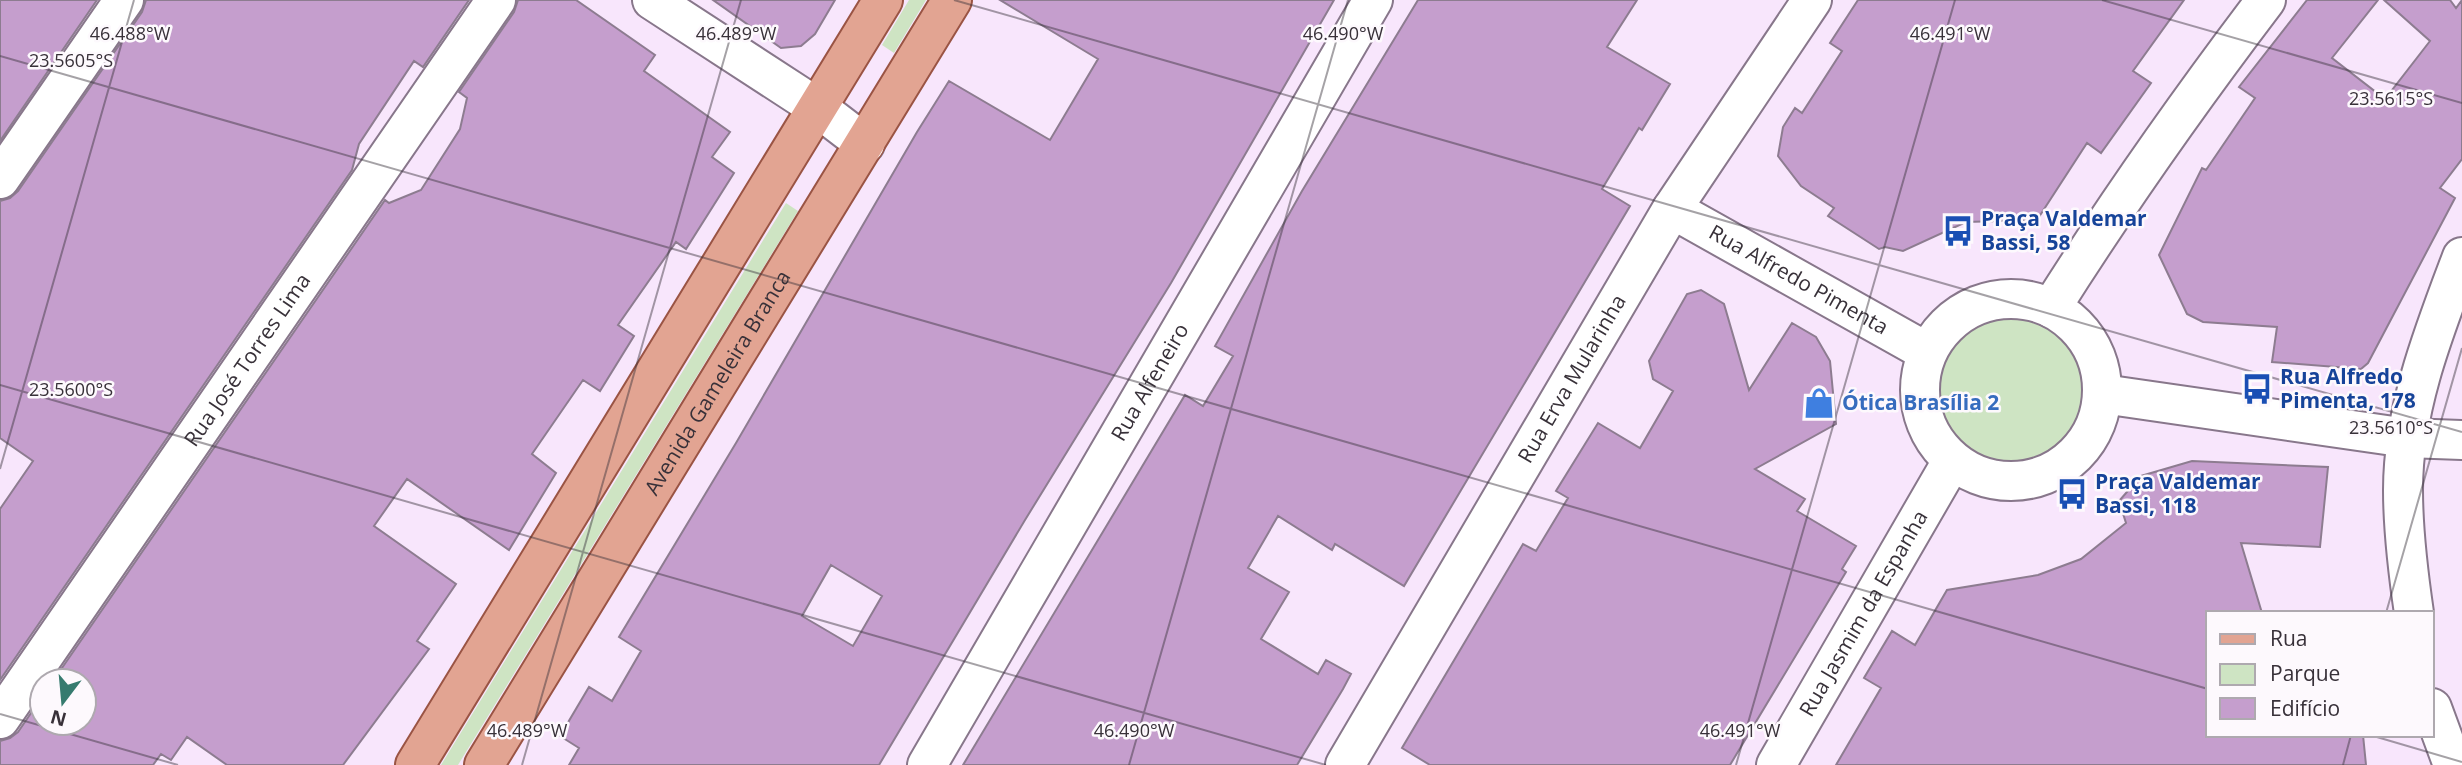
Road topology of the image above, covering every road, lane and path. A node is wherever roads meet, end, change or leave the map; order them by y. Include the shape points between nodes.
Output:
1 (124, 0) edge
2 (496, 0) edge
3 (652, 0) edge
4 (883, 0) edge
5 (952, 0) edge
6 (1373, 0) edge
7 (1812, 0) edge
8 (2266, 0) edge
9 (818, 108) junction
10 (865, 144) junction
11 (0, 179) edge
12 (1672, 209) junction
13 (2462, 257) edge
14 (2051, 308) junction
15 (1927, 352) junction
16 (2103, 394) junction
17 (2407, 438) junction
18 (2462, 440) edge
19 (1952, 461) junction
20 (2414, 611) edge
21 (2434, 713) edge
22 (0, 719) edge
23 (415, 765) edge
24 (484, 765) edge
25 (927, 765) edge
26 (1345, 765) edge
27 (1776, 765) edge
28 (2453, 765) edge

1 - 11 street
2 - 22 street, Rua José Torres Lima
3 - 9 street
4 - 9 main road
5 - 10 main road, Avenida Gameleira Branca
6 - 25 street, Rua Alfeneiro
7 - 12 street, Rua Erva Mularinha
8 - 14 street via 2110,213
9 - 10 street
9 - 23 main road
10 - 24 main road, Avenida Gameleira Branca
12 - 15 street, Rua Alfredo Pimenta
12 - 26 street, Rua Erva Mularinha
13 - 17 street via 2428,346
14 - 15 street via 2023,299 1984,303 1943,328
14 - 16 street via 2090,344 2100,368
15 - 19 street via 1919,381 1920,411 1932,439
16 - 17 street
16 - 19 street via 2098,421 2084,446 2063,466 2036,479 2007,482 1978,476
17 - 18 street
17 - 20 street via 2405,548
19 - 27 street, Rua Jasmim da Espanha
21 - 28 street

